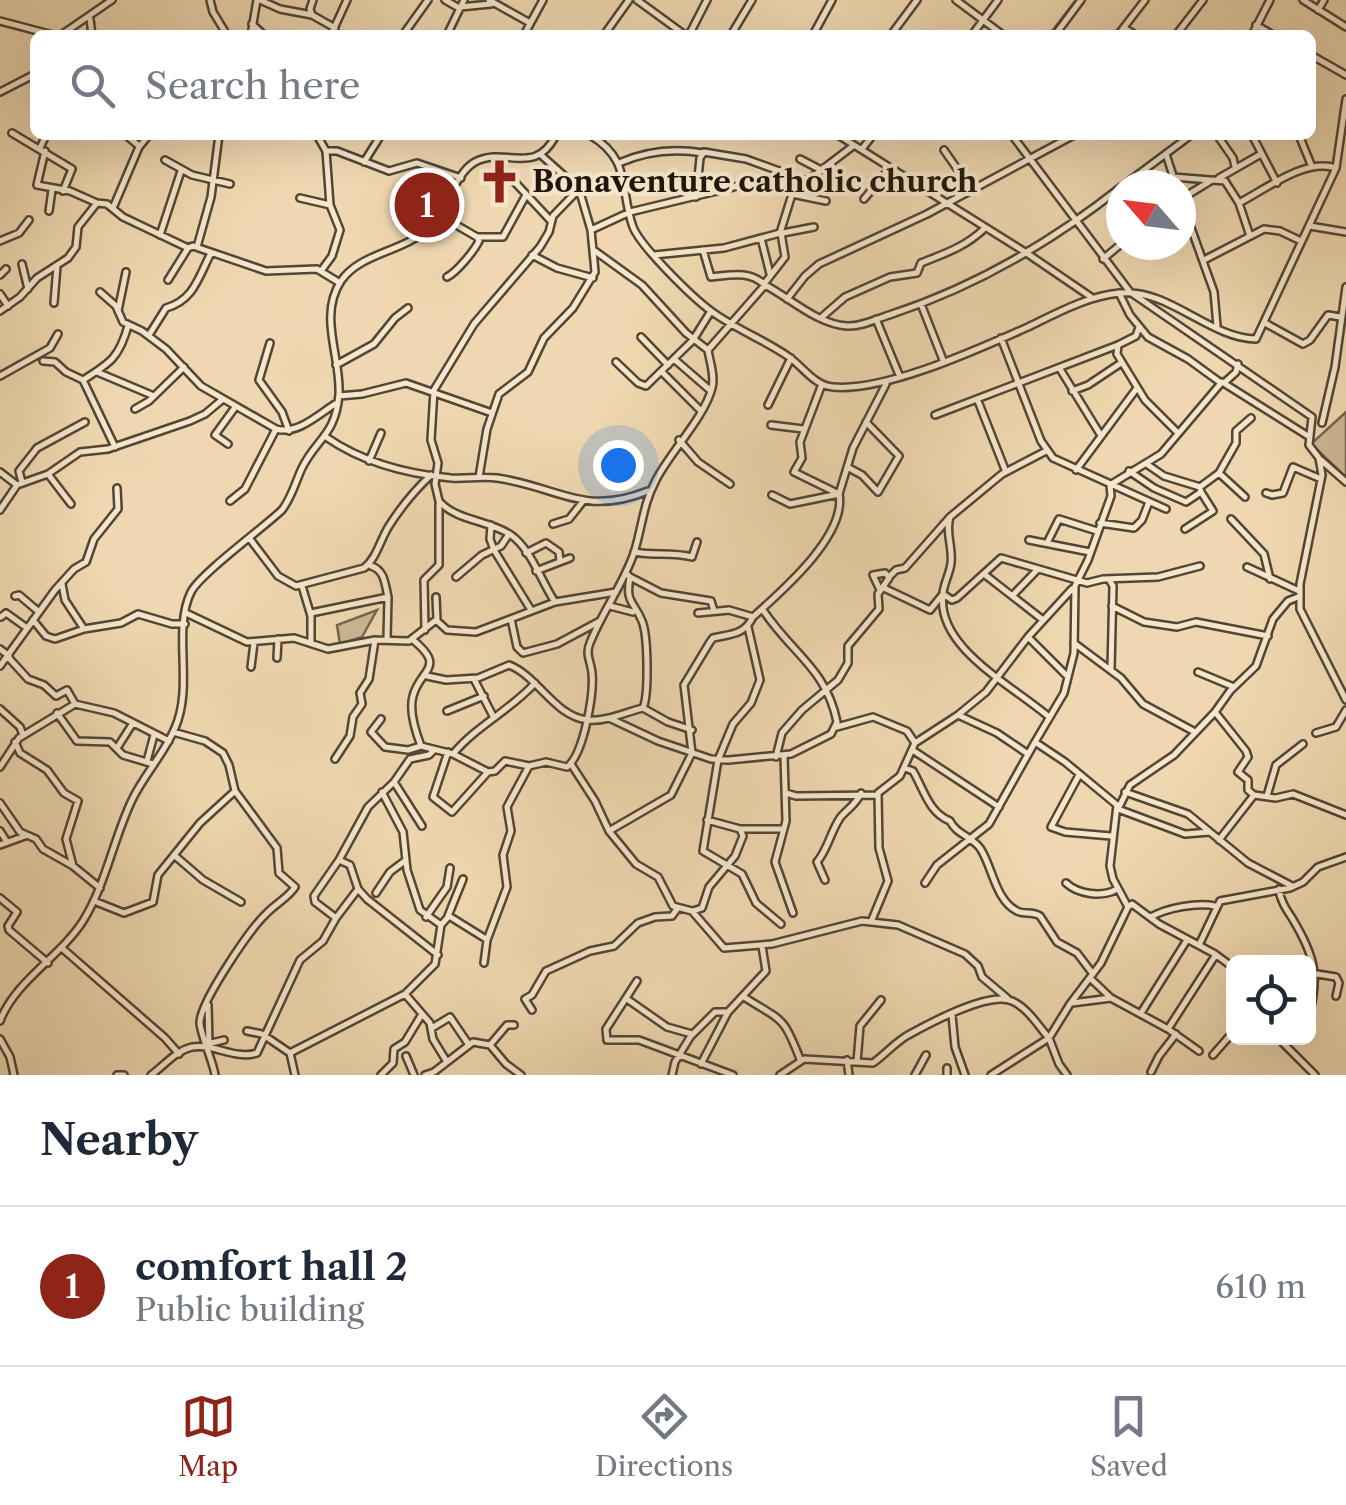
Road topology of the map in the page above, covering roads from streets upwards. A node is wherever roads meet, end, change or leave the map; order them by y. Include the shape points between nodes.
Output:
1 (112, 0) edge
2 (210, 0) edge
3 (259, 0) edge
4 (313, 0) edge
5 (347, 0) edge
6 (415, 0) edge
7 (445, 0) edge
8 (464, 0) edge
9 (489, 0) edge
10 (543, 0) edge
11 (629, 0) edge
12 (637, 0) edge
13 (707, 0) edge
14 (752, 0) edge
15 (832, 0) edge
16 (917, 0) edge
17 (956, 0) edge
18 (998, 0) edge
19 (1081, 0) edge
20 (1145, 0) edge
21 (1202, 0) edge
22 (1270, 0) edge
23 (1303, 0) edge
24 (1324, 0) edge
25 (426, 3) edge
26 (496, 4) junction
27 (460, 8) junction
28 (1318, 10) junction
29 (312, 15) junction
30 (90, 18) junction
31 (983, 20) junction
32 (0, 21) edge
33 (530, 23) junction
34 (252, 24) junction
35 (1256, 25) junction
36 (1346, 26) edge
37 (1124, 28) joint
38 (35, 30) edge
39 (65, 30) edge
40 (91, 30) edge
41 (224, 30) edge
42 (251, 30) edge
43 (259, 30) edge
44 (331, 30) edge
45 (334, 30) edge
46 (407, 30) edge
47 (449, 30) edge
48 (526, 30) edge
49 (608, 30) edge
50 (680, 30) edge
51 (690, 30) edge
52 (734, 30) edge
53 (816, 30) edge
54 (895, 30) edge
55 (976, 30) edge
56 (996, 30) edge
57 (1058, 30) edge
58 (1127, 30) edge
59 (1180, 30) edge
60 (1254, 30) edge
61 (1264, 30) edge
62 (1316, 58) edge
63 (1346, 74) edge
64 (30, 77) edge
65 (0, 92) edge
66 (1346, 99) edge
67 (1344, 111) edge
68 (12, 133) dead end
69 (45, 140) edge
70 (132, 140) edge
71 (145, 140) edge
72 (218, 140) edge
73 (320, 140) edge
74 (376, 140) edge
75 (552, 140) edge
76 (600, 140) edge
77 (845, 140) edge
78 (869, 140) edge
79 (1016, 140) edge
80 (1064, 140) edge
81 (1184, 140) edge
82 (1220, 140) edge
83 (1254, 140) edge
84 (1302, 140) edge
85 (853, 146) junction
86 (140, 147) junction
87 (862, 149) junction
88 (43, 150) junction
89 (370, 150) junction
90 (944, 150) dead end
91 (326, 151) junction
92 (703, 153) junction
93 (1166, 154) junction
94 (1261, 154) junction
95 (542, 155) junction
96 (350, 156) junction
97 (1030, 158) junction
98 (800, 159) dead end
99 (165, 160) dead end
100 (364, 162) junction
101 (619, 163) junction
102 (1235, 167) junction
103 (1312, 167) junction
104 (890, 168) junction
105 (1336, 168) junction
106 (182, 170) junction
107 (1144, 170) edge
108 (1171, 170) edge
109 (823, 171) junction
110 (510, 176) dead end
111 (792, 177) junction
112 (461, 178) junction
113 (1196, 180) edge
114 (1214, 180) junction
115 (213, 181) junction
116 (750, 183) dead end
117 (1277, 183) junction
118 (230, 184) dead end
119 (579, 188) junction
120 (972, 189) junction
121 (52, 190) junction
122 (63, 191) junction
123 (1196, 191) edge
124 (792, 194) junction
125 (526, 195) junction
126 (696, 197) junction
127 (300, 198) dead end
128 (1106, 198) edge
129 (864, 199) dead end
130 (826, 201) dead end
131 (97, 203) junction
132 (945, 203) junction
133 (1238, 203) junction
134 (330, 205) junction
135 (114, 208) junction
136 (50, 211) dead end
137 (630, 212) junction
138 (439, 215) junction
139 (29, 220) dead end
140 (1076, 220) junction
141 (551, 221) junction
142 (1308, 226) junction
143 (814, 227) dead end
144 (985, 228) junction
145 (591, 230) junction
146 (1346, 232) edge
147 (781, 234) junction
148 (160, 235) junction
149 (1250, 236) junction
150 (476, 237) junction
151 (760, 238) junction
152 (1, 239) edge
153 (1196, 239) edge
154 (1301, 241) junction
155 (198, 247) junction
156 (188, 248) junction
157 (702, 250) junction
158 (595, 251) junction
159 (1025, 252) junction
160 (211, 254) junction
161 (654, 254) junction
162 (532, 255) junction
163 (1106, 256) edge
164 (1103, 259) junction
165 (1204, 260) junction
166 (22, 264) dead end
167 (57, 266) junction
168 (6, 269) dead end
169 (321, 271) junction
170 (126, 272) dead end
171 (0, 275) edge
172 (770, 275) junction
173 (446, 277) dead end
174 (593, 278) junction
175 (168, 280) dead end
176 (340, 283) junction
177 (764, 285) junction
178 (1346, 287) edge
179 (28, 289) junction
180 (100, 292) dead end
181 (1130, 292) junction
182 (1119, 293) junction
183 (0, 294) edge
184 (1092, 298) junction
185 (787, 299) junction
186 (54, 303) dead end
187 (921, 304) junction
188 (8, 306) junction
189 (408, 308) dead end
190 (0, 311) edge
191 (118, 311) junction
192 (712, 311) junction
193 (1342, 316) edge
194 (822, 317) junction
195 (876, 319) junction
196 (1265, 323) junction
197 (733, 324) junction
198 (128, 326) junction
199 (1217, 326) junction
200 (1139, 327) junction
201 (58, 334) dead end
202 (148, 336) junction
203 (642, 338) dead end
204 (1001, 338) junction
205 (693, 340) junction
206 (270, 343) dead end
207 (1118, 346) junction
208 (708, 350) junction
209 (790, 358) junction
210 (674, 359) junction
211 (943, 360) junction
212 (43, 361) dead end
213 (616, 362) dead end
214 (1121, 363) junction
215 (336, 365) junction
216 (668, 365) junction
217 (184, 368) junction
218 (1237, 368) junction
219 (1060, 369) junction
220 (96, 372) junction
221 (662, 372) junction
222 (0, 376) edge
223 (900, 378) junction
224 (83, 380) junction
225 (1222, 383) junction
226 (822, 384) junction
227 (886, 384) junction
228 (1021, 384) junction
229 (1138, 388) junction
230 (434, 390) junction
231 (1237, 390) junction
232 (710, 391) junction
233 (1072, 391) junction
234 (154, 396) junction
235 (224, 398) junction
236 (338, 399) junction
237 (978, 401) junction
238 (768, 405) dead end
239 (236, 406) junction
240 (135, 409) dead end
241 (701, 412) junction
242 (492, 413) junction
243 (935, 415) dead end
244 (1251, 418) dead end
245 (85, 422) dead end
246 (866, 422) junction
247 (1322, 423) dead end
248 (771, 425) dead end
249 (276, 428) junction
250 (804, 429) junction
251 (289, 431) junction
252 (381, 433) dead end
253 (1178, 433) junction
254 (1101, 436) junction
255 (1308, 436) junction
256 (326, 437) junction
257 (680, 440) junction
258 (228, 444) dead end
259 (114, 447) junction
260 (1046, 451) junction
261 (1319, 458) junction
262 (369, 461) junction
263 (1147, 464) junction
264 (847, 468) junction
265 (1076, 470) junction
266 (1128, 471) junction
267 (0, 472) edge
268 (1006, 472) junction
269 (1219, 473) junction
270 (48, 474) junction
271 (433, 475) junction
272 (479, 477) junction
273 (1321, 479) junction
274 (1346, 482) edge
275 (20, 484) junction
276 (730, 484) dead end
277 (1110, 484) junction
278 (117, 488) dead end
279 (651, 490) junction
280 (1200, 490) junction
281 (1266, 492) dead end
282 (772, 494) dead end
283 (839, 494) junction
284 (1245, 497) dead end
285 (584, 500) junction
286 (230, 501) dead end
287 (439, 502) junction
288 (1149, 502) junction
289 (71, 504) dead end
290 (1166, 509) dead end
291 (0, 510) edge
292 (950, 517) junction
293 (1232, 519) dead end
294 (492, 524) junction
295 (554, 524) dead end
296 (1098, 527) junction
297 (1185, 530) dead end
298 (509, 534) junction
299 (250, 539) junction
300 (1030, 540) dead end
301 (1048, 541) junction
302 (697, 542) dead end
303 (494, 550) junction
304 (634, 552) junction
305 (1090, 552) junction
306 (526, 553) junction
307 (570, 558) dead end
308 (560, 561) junction
309 (368, 566) junction
310 (1200, 566) dead end
311 (1247, 567) dead end
312 (1038, 569) junction
313 (536, 570) junction
314 (984, 574) junction
315 (628, 575) junction
316 (456, 578) dead end
317 (889, 578) junction
318 (1108, 578) junction
319 (1270, 579) junction
320 (1076, 582) junction
321 (62, 584) junction
322 (302, 586) junction
323 (880, 590) junction
324 (616, 592) junction
325 (943, 594) junction
326 (1299, 594) junction
327 (1013, 595) junction
328 (15, 596) dead end
329 (436, 596) dead end
330 (388, 597) junction
331 (555, 602) junction
332 (608, 606) junction
333 (1112, 606) junction
334 (763, 609) junction
335 (531, 610) junction
336 (714, 611) junction
337 (39, 612) junction
338 (186, 613) junction
339 (311, 613) junction
340 (636, 613) junction
341 (698, 613) dead end
342 (1, 616) edge
343 (753, 617) junction
344 (33, 619) junction
345 (511, 619) junction
346 (437, 620) junction
347 (1043, 620) junction
348 (602, 621) junction
349 (186, 624) junction
350 (748, 627) junction
351 (27, 628) junction
352 (84, 628) junction
353 (425, 630) junction
354 (1268, 636) junction
355 (1028, 637) junction
356 (278, 639) junction
357 (387, 639) junction
358 (375, 640) junction
359 (413, 640) junction
360 (311, 641) junction
361 (254, 643) junction
362 (1074, 643) junction
363 (0, 649) edge
364 (8, 657) junction
365 (277, 658) dead end
366 (0, 666) edge
367 (252, 667) dead end
368 (1111, 669) junction
369 (1198, 672) dead end
370 (426, 676) junction
371 (998, 677) junction
372 (474, 678) junction
373 (1068, 678) junction
374 (536, 683) junction
375 (1234, 687) junction
376 (827, 688) junction
377 (484, 696) junction
378 (1346, 700) edge
379 (75, 704) junction
380 (643, 708) junction
381 (1346, 710) edge
382 (446, 711) dead end
383 (1215, 712) junction
384 (56, 713) junction
385 (1, 715) edge
386 (958, 715) junction
387 (493, 716) junction
388 (609, 718) junction
389 (1049, 718) junction
390 (382, 720) dead end
391 (588, 720) junction
392 (133, 723) junction
393 (837, 726) junction
394 (692, 730) junction
395 (174, 732) junction
396 (1196, 732) junction
397 (153, 733) junction
398 (1316, 734) dead end
399 (24, 735) junction
400 (169, 740) junction
401 (16, 742) junction
402 (1036, 742) junction
403 (1303, 744) dead end
404 (422, 746) junction
405 (914, 747) junction
406 (117, 748) junction
407 (434, 750) junction
408 (450, 753) junction
409 (692, 753) junction
410 (1028, 754) junction
411 (780, 756) junction
412 (335, 758) dead end
413 (718, 760) junction
414 (150, 763) junction
415 (572, 764) junction
416 (529, 766) junction
417 (0, 767) edge
418 (904, 768) junction
419 (488, 772) junction
420 (1079, 775) junction
421 (394, 782) junction
422 (235, 791) junction
423 (382, 792) junction
424 (1125, 792) junction
425 (786, 793) junction
426 (861, 793) junction
427 (1254, 795) junction
428 (876, 796) junction
429 (1267, 796) junction
430 (0, 803) edge
431 (999, 807) junction
432 (1118, 809) junction
433 (1346, 816) edge
434 (707, 820) junction
435 (422, 826) dead end
436 (740, 828) junction
437 (784, 829) junction
438 (0, 831) edge
439 (609, 832) junction
440 (1210, 832) junction
441 (28, 835) junction
442 (1111, 836) junction
443 (972, 840) junction
444 (1219, 840) junction
445 (3, 843) edge
446 (174, 856) junction
447 (1346, 857) edge
448 (339, 860) junction
449 (406, 860) junction
450 (727, 865) junction
451 (74, 866) junction
452 (450, 868) dead end
453 (463, 879) dead end
454 (825, 880) dead end
455 (925, 882) dead end
456 (1066, 883) dead end
457 (1292, 886) junction
458 (100, 888) junction
459 (1118, 888) junction
460 (358, 889) junction
461 (1279, 889) junction
462 (376, 892) dead end
463 (0, 898) edge
464 (94, 901) junction
465 (241, 902) dead end
466 (1215, 906) junction
467 (1128, 907) junction
468 (677, 909) junction
469 (692, 911) junction
470 (794, 912) dead end
471 (448, 916) junction
472 (426, 917) junction
473 (1151, 917) junction
474 (336, 918) junction
475 (0, 922) edge
476 (871, 922) junction
477 (780, 924) dead end
478 (441, 925) junction
479 (8, 926) junction
480 (487, 940) junction
481 (1187, 940) junction
482 (1199, 945) junction
483 (762, 946) junction
484 (62, 949) junction
485 (438, 955) junction
486 (1216, 955) junction
487 (1309, 955) edge
488 (1226, 962) edge
489 (48, 963) junction
490 (484, 963) dead end
491 (1092, 976) junction
492 (1316, 978) edge
493 (637, 981) dead end
494 (405, 994) junction
495 (1336, 996) dead end
496 (744, 997) junction
497 (627, 998) junction
498 (1111, 998) junction
499 (1009, 999) junction
500 (880, 1000) dead end
501 (1070, 1004) junction
502 (3, 1005) edge
503 (532, 1010) dead end
504 (728, 1012) junction
505 (1141, 1013) junction
506 (423, 1014) junction
507 (952, 1014) junction
508 (0, 1021) edge
509 (514, 1025) dead end
510 (432, 1028) junction
511 (1168, 1029) junction
512 (246, 1031) dead end
513 (1176, 1034) junction
514 (692, 1035) junction
515 (265, 1036) junction
516 (1049, 1038) junction
517 (0, 1039) edge
518 (224, 1040) dead end
519 (1226, 1040) edge
520 (490, 1044) junction
521 (469, 1045) junction
522 (1285, 1045) edge
523 (209, 1046) junction
524 (290, 1052) junction
525 (1199, 1052) dead end
526 (179, 1054) junction
527 (926, 1055) dead end
528 (1213, 1055) dead end
529 (406, 1056) dead end
530 (678, 1056) junction
531 (800, 1059) junction
532 (846, 1060) junction
533 (448, 1062) junction
534 (858, 1062) junction
535 (701, 1064) junction
536 (1151, 1072) dead end
537 (15, 1074) edge
538 (116, 1075) edge
539 (124, 1075) edge
540 (151, 1075) edge
541 (216, 1075) edge
542 (295, 1075) edge
543 (382, 1075) edge
544 (414, 1075) edge
545 (427, 1075) edge
546 (521, 1075) edge
547 (672, 1075) edge
548 (733, 1075) edge
549 (780, 1075) edge
550 (849, 1075) edge
551 (915, 1075) edge
552 (965, 1075) edge
553 (991, 1075) edge
554 (1067, 1075) edge
555 (1315, 1075) edge

1 - 30 street
2 - 41 street
3 - 29 street
3 - 34 street
4 - 29 street
5 - 45 street
6 - 25 street
7 - 27 street
8 - 27 street
9 - 26 street
10 - 33 street
11 - 49 street
12 - 50 street
13 - 51 street
14 - 52 street
15 - 53 street
16 - 54 street
17 - 31 street
18 - 31 street
19 - 57 street
20 - 37 street
21 - 59 street
22 - 35 street
23 - 28 street
24 - 28 street
25 - 46 street
26 - 27 street
26 - 33 street
27 - 47 street
28 - 36 street
29 - 44 street
30 - 39 street
30 - 40 street
31 - 55 street
31 - 56 street
32 - 38 street
33 - 48 street
34 - 42 street
34 - 43 street
35 - 60 street
35 - 61 street
37 - 58 street
62 - 63 street
64 - 65 street
66 - 67 street
67 - 105 street
68 - 88 street
69 - 88 street
70 - 86 street
71 - 86 street
72 - 115 street
73 - 91 street
74 - 89 street
75 - 95 street
76 - 101 street
77 - 85 street
78 - 87 street
79 - 97 street
80 - 97 street
81 - 93 street
82 - 102 street
83 - 94 street
84 - 103 street
85 - 87 street
85 - 109 street
86 - 135 street
87 - 104 street
88 - 121 street via 37,184
88 - 122 street via 72,168
89 - 96 street
89 - 100 street
90 - 120 street
91 - 96 street
91 - 134 street
92 - 101 street via 653,152
92 - 111 street via 746,158
92 - 126 street
93 - 107 street
93 - 108 street
94 - 102 street
94 - 117 street
95 - 112 street via 480,160
95 - 119 street
96 - 100 street
97 - 120 street
97 - 140 street
98 - 109 street
99 - 106 street
100 - 112 street via 392,172 417,163
101 - 137 street
102 - 114 street
103 - 105 street
103 - 117 street
104 - 129 street
104 - 132 street
105 - 142 street
106 - 115 street
106 - 148 street
109 - 111 street via 810,180
110 - 125 street
111 - 124 street
112 - 138 street
113 - 114 street
114 - 123 street
114 - 133 street via 1228,182
115 - 118 street
115 - 155 street
116 - 126 street
117 - 133 street
119 - 141 street
119 - 145 street
120 - 132 street
121 - 122 street
121 - 136 street
122 - 131 street
124 - 130 street
124 - 147 street
125 - 141 street
125 - 150 street via 506,236
126 - 137 street
127 - 134 street
128 - 140 street
131 - 135 street
131 - 167 street via 78,228 74,252
132 - 144 street
132 - 185 street via 819,264
133 - 149 street
134 - 169 street via 339,236
135 - 148 street
137 - 145 street
137 - 161 street via 634,231
138 - 150 street
138 - 176 street via 412,242 363,263
139 - 152 street
140 - 159 street
140 - 164 street
141 - 162 street
142 - 146 street
142 - 154 street
143 - 147 street
144 - 159 street
144 - 194 street via 955,252 924,262 917,274 890,277 845,296
145 - 158 street
147 - 151 street
147 - 172 street via 784,258
148 - 156 street
149 - 154 street via 1270,228
149 - 165 street
150 - 173 street via 476,246
151 - 157 street
151 - 172 street
153 - 165 street
154 - 196 street
155 - 156 street
155 - 160 street
156 - 175 street
157 - 161 street
157 - 177 street via 710,276 744,274
158 - 174 street
158 - 205 street via 642,286
159 - 184 street
159 - 187 street
160 - 169 street via 266,271
160 - 202 street via 188,296 166,308
161 - 192 street
162 - 174 street
162 - 230 street via 474,324
163 - 164 street
164 - 181 street
165 - 199 street
166 - 179 street
167 - 179 street
167 - 186 street
168 - 171 street
169 - 176 street
170 - 191 street
172 - 177 street
174 - 242 street via 544,338 528,372 501,390
176 - 215 street via 330,329
177 - 185 street
177 - 197 street
178 - 193 street
179 - 188 street
180 - 191 street
181 - 182 street
181 - 199 street
181 - 218 street
182 - 184 street
182 - 200 street
183 - 188 street
184 - 204 street
185 - 194 street
187 - 195 street
187 - 211 street
188 - 190 street
189 - 215 street via 374,344
191 - 198 street
192 - 197 street
192 - 205 street
193 - 196 street via 1328,315 1303,344
193 - 247 street
194 - 195 street via 848,326
195 - 223 street
196 - 199 street via 1252,340
197 - 208 street
197 - 209 street
198 - 202 street
198 - 220 street via 117,354
200 - 207 street
200 - 225 street
201 - 222 street via 50,348
202 - 217 street
203 - 216 street
204 - 211 street
204 - 228 street
205 - 208 street
205 - 210 street
206 - 251 street via 259,380
207 - 214 street
207 - 219 street
208 - 232 street
209 - 226 street
209 - 238 street
210 - 216 street
210 - 232 street
211 - 223 street
212 - 224 street
213 - 221 street via 643,386
214 - 229 street
214 - 233 street
215 - 236 street
216 - 221 street
217 - 234 street
217 - 235 street
218 - 225 street
218 - 231 street
218 - 255 street via 1311,416
219 - 228 street
219 - 233 street
220 - 224 street
220 - 234 street
221 - 241 street
223 - 227 street
224 - 259 street
225 - 231 street
225 - 253 street
226 - 227 street
226 - 250 street
227 - 246 street
228 - 237 street
228 - 260 street
229 - 253 street
229 - 254 street
230 - 236 street via 402,383
230 - 242 street
230 - 271 street
231 - 255 street
232 - 241 street
233 - 254 street
234 - 240 street
235 - 239 street
235 - 259 street via 200,417
236 - 251 street
236 - 256 street
237 - 243 street
237 - 268 street
239 - 249 street
239 - 258 street via 215,434
241 - 257 street
242 - 272 street
244 - 269 street via 1236,430 1236,444
245 - 275 street via 33,452 19,471
246 - 264 street
246 - 264 street via 898,456 878,492
248 - 250 street
249 - 251 street
249 - 286 street via 244,489
250 - 283 street via 803,456 794,472
252 - 262 street
253 - 263 street
254 - 265 street
255 - 261 street
256 - 262 street
256 - 299 street via 301,469 287,503
257 - 276 street
257 - 279 street
259 - 270 street via 80,452
260 - 265 street
260 - 268 street
261 - 273 street
261 - 274 street
262 - 271 street
263 - 266 street
263 - 280 street
264 - 283 street
265 - 277 street
266 - 277 street
266 - 280 street via 1183,501
267 - 275 street
268 - 292 street
269 - 280 street
269 - 284 street
270 - 275 street
270 - 289 street
271 - 272 street
271 - 287 street
271 - 309 street via 408,498
272 - 285 street
273 - 281 street via 1293,467 1285,491
273 - 326 street
275 - 291 street
277 - 288 street
277 - 296 street
278 - 321 street via 118,510 86,562
279 - 285 street via 621,502
279 - 304 street
280 - 297 street via 1214,511
282 - 283 street via 790,504
283 - 334 street via 832,532
285 - 295 street via 569,519
287 - 294 street
287 - 353 street via 439,564 424,580
288 - 290 street
288 - 296 street via 1134,528
292 - 317 street
292 - 325 street via 952,560
293 - 319 street via 1264,554
294 - 298 street
294 - 303 street
296 - 301 street via 1059,518
296 - 305 street
298 - 303 street
298 - 306 street
299 - 322 street via 278,576
299 - 338 street via 198,582
300 - 301 street
301 - 305 street
302 - 304 street via 692,557
303 - 316 street
303 - 335 street
304 - 315 street
305 - 320 street
306 - 308 street via 546,543
306 - 313 street
307 - 308 street
308 - 313 street
309 - 322 street
309 - 330 street via 384,577
310 - 318 street via 1144,579
311 - 319 street
312 - 314 street via 1001,558
312 - 320 street
312 - 327 street
313 - 331 street
314 - 325 street via 954,600
314 - 327 street
315 - 324 street
315 - 336 street via 661,593 712,600
315 - 340 street
317 - 323 street
317 - 323 street via 873,575
318 - 320 street
318 - 333 street
319 - 326 street
320 - 347 street
320 - 362 street
321 - 337 street
321 - 352 street
322 - 339 street
323 - 325 street via 930,610
323 - 376 street via 878,608 848,646 845,671
324 - 331 street
324 - 332 street
325 - 371 street via 950,633
326 - 354 street via 1278,612
326 - 378 street via 1307,625
327 - 347 street
328 - 337 street
329 - 346 street
330 - 339 street
330 - 357 street
331 - 335 street
332 - 340 street
332 - 348 street
333 - 354 street via 1144,622 1196,622
333 - 368 street
334 - 343 street
334 - 376 street
335 - 345 street
336 - 341 street
336 - 343 street
337 - 344 street
338 - 349 street
338 - 361 street
339 - 360 street
340 - 380 street via 643,624
342 - 351 street
343 - 350 street
344 - 351 street
344 - 352 street via 50,638
345 - 346 street via 470,633 447,630
345 - 348 street via 523,653
346 - 353 street
347 - 355 street
348 - 391 street via 587,652
349 - 352 street via 138,614
349 - 395 street via 184,691
350 - 394 street via 714,638 689,676 684,698
350 - 413 street via 760,680
351 - 364 street
353 - 359 street
354 - 375 street via 1256,666
355 - 371 street
355 - 373 street
356 - 360 street
356 - 361 street
356 - 365 street
357 - 358 street
357 - 359 street
358 - 360 street via 328,649
358 - 412 street via 362,704
359 - 370 street via 428,654
361 - 367 street
362 - 368 street
362 - 373 street
363 - 364 street
364 - 366 street
364 - 379 street via 54,695 67,690
368 - 396 street via 1138,700
369 - 375 street
370 - 372 street
370 - 404 street via 412,705
371 - 386 street
371 - 389 street
372 - 374 street via 509,665
372 - 377 street
373 - 389 street
374 - 387 street
374 - 391 street
375 - 383 street
376 - 393 street
376 - 411 street via 782,733
377 - 382 street
377 - 387 street
379 - 384 street
379 - 392 street
380 - 388 street
380 - 394 street
381 - 398 street via 1336,727
383 - 396 street
383 - 427 street via 1248,754 1238,772
384 - 399 street
384 - 406 street via 77,742 104,740
385 - 399 street
386 - 405 street
386 - 410 street
387 - 408 street
388 - 391 street
388 - 409 street
389 - 402 street
390 - 404 street via 371,732 385,747
391 - 415 street
392 - 397 street
392 - 406 street
393 - 405 street via 873,718 908,732
393 - 411 street
394 - 409 street
395 - 400 street
395 - 422 street via 219,749
396 - 424 street
397 - 400 street
397 - 414 street
399 - 401 street
400 - 414 street
401 - 417 street
401 - 451 street via 20,753 78,801 66,839
402 - 410 street
402 - 420 street
403 - 429 street via 1278,762
404 - 407 street
405 - 418 street
405 - 431 street
406 - 414 street
407 - 408 street
407 - 421 street via 410,759
408 - 419 street
408 - 419 street via 433,797 452,812
409 - 413 street
409 - 439 street via 668,800
410 - 431 street
411 - 413 street
411 - 425 street
413 - 434 street
414 - 458 street
415 - 416 street
415 - 439 street
416 - 419 street via 508,761
416 - 480 street via 507,808 507,887
418 - 428 street
418 - 443 street via 916,775 938,814
420 - 432 street
420 - 442 street via 1051,827
421 - 423 street
421 - 435 street
422 - 446 street
422 - 523 street via 276,848 279,873 295,889 262,918 208,1002
423 - 448 street
423 - 449 street via 403,832
424 - 432 street
424 - 440 street via 1180,810
425 - 426 street
425 - 437 street
426 - 428 street
426 - 454 street via 817,862
427 - 429 street
427 - 444 street
428 - 476 street via 888,881
429 - 433 street via 1293,794
430 - 441 street
431 - 443 street
432 - 440 street via 1185,834
432 - 442 street
434 - 436 street
434 - 450 street via 703,851
436 - 437 street
436 - 450 street via 742,841
437 - 470 street via 775,862
438 - 445 street
439 - 468 street via 636,864 658,877
440 - 444 street
441 - 445 street
441 - 451 street
442 - 459 street
443 - 455 street
443 - 491 street via 1006,900 1017,911 1040,916
444 - 457 street
446 - 464 street via 157,877 153,902 124,913
446 - 465 street
447 - 457 street
448 - 460 street via 350,866
448 - 474 street via 314,899
449 - 462 street
449 - 472 street
450 - 469 street via 702,908
450 - 477 street via 742,874 756,903
451 - 458 street
452 - 472 street via 447,887
453 - 471 street
456 - 459 street via 1097,896
457 - 461 street
458 - 464 street
459 - 467 street
460 - 474 street
460 - 485 street
461 - 466 street
461 - 487 street
463 - 479 street via 17,912
464 - 484 street
466 - 473 street
466 - 482 street
467 - 473 street
467 - 491 street
468 - 469 street
468 - 503 street via 633,926 614,946 546,971 526,999
469 - 483 street via 724,948
471 - 478 street
471 - 480 street
472 - 478 street
473 - 481 street
474 - 515 street via 324,941 300,960
475 - 479 street
476 - 483 street
476 - 499 street via 965,954
478 - 485 street
479 - 489 street
480 - 490 street
481 - 482 street
481 - 505 street
482 - 486 street
483 - 496 street via 766,971
484 - 489 street
484 - 526 street
485 - 494 street
486 - 488 street
486 - 511 street
489 - 502 street
491 - 498 street
491 - 501 street
492 - 495 street via 1336,977
493 - 497 street
494 - 506 street
494 - 524 street
496 - 504 street
496 - 531 street via 788,1026
497 - 514 street via 667,1027
497 - 530 street via 605,1032 607,1040 635,1039
498 - 501 street
498 - 505 street
499 - 507 street
499 - 516 street
500 - 534 street via 860,1026
501 - 516 street
502 - 508 street
504 - 514 street via 715,1012
504 - 535 street
505 - 511 street
506 - 510 street
506 - 543 street
507 - 534 street via 911,1033 874,1063
507 - 552 street
509 - 520 street
510 - 521 street via 450,1017
510 - 533 street
511 - 513 street
512 - 515 street
513 - 525 street
513 - 536 street
514 - 530 street
515 - 523 street via 252,1055
515 - 524 street
516 - 553 street
516 - 554 street
517 - 537 street
518 - 523 street
519 - 528 street
520 - 521 street
520 - 546 street
521 - 533 street
522 - 555 street
523 - 526 street
523 - 541 street
524 - 542 street
526 - 540 street
527 - 551 street
529 - 544 street
530 - 535 street
530 - 547 street
531 - 532 street
531 - 549 street
532 - 534 street
532 - 550 street
533 - 545 street
535 - 548 street
538 - 539 street

